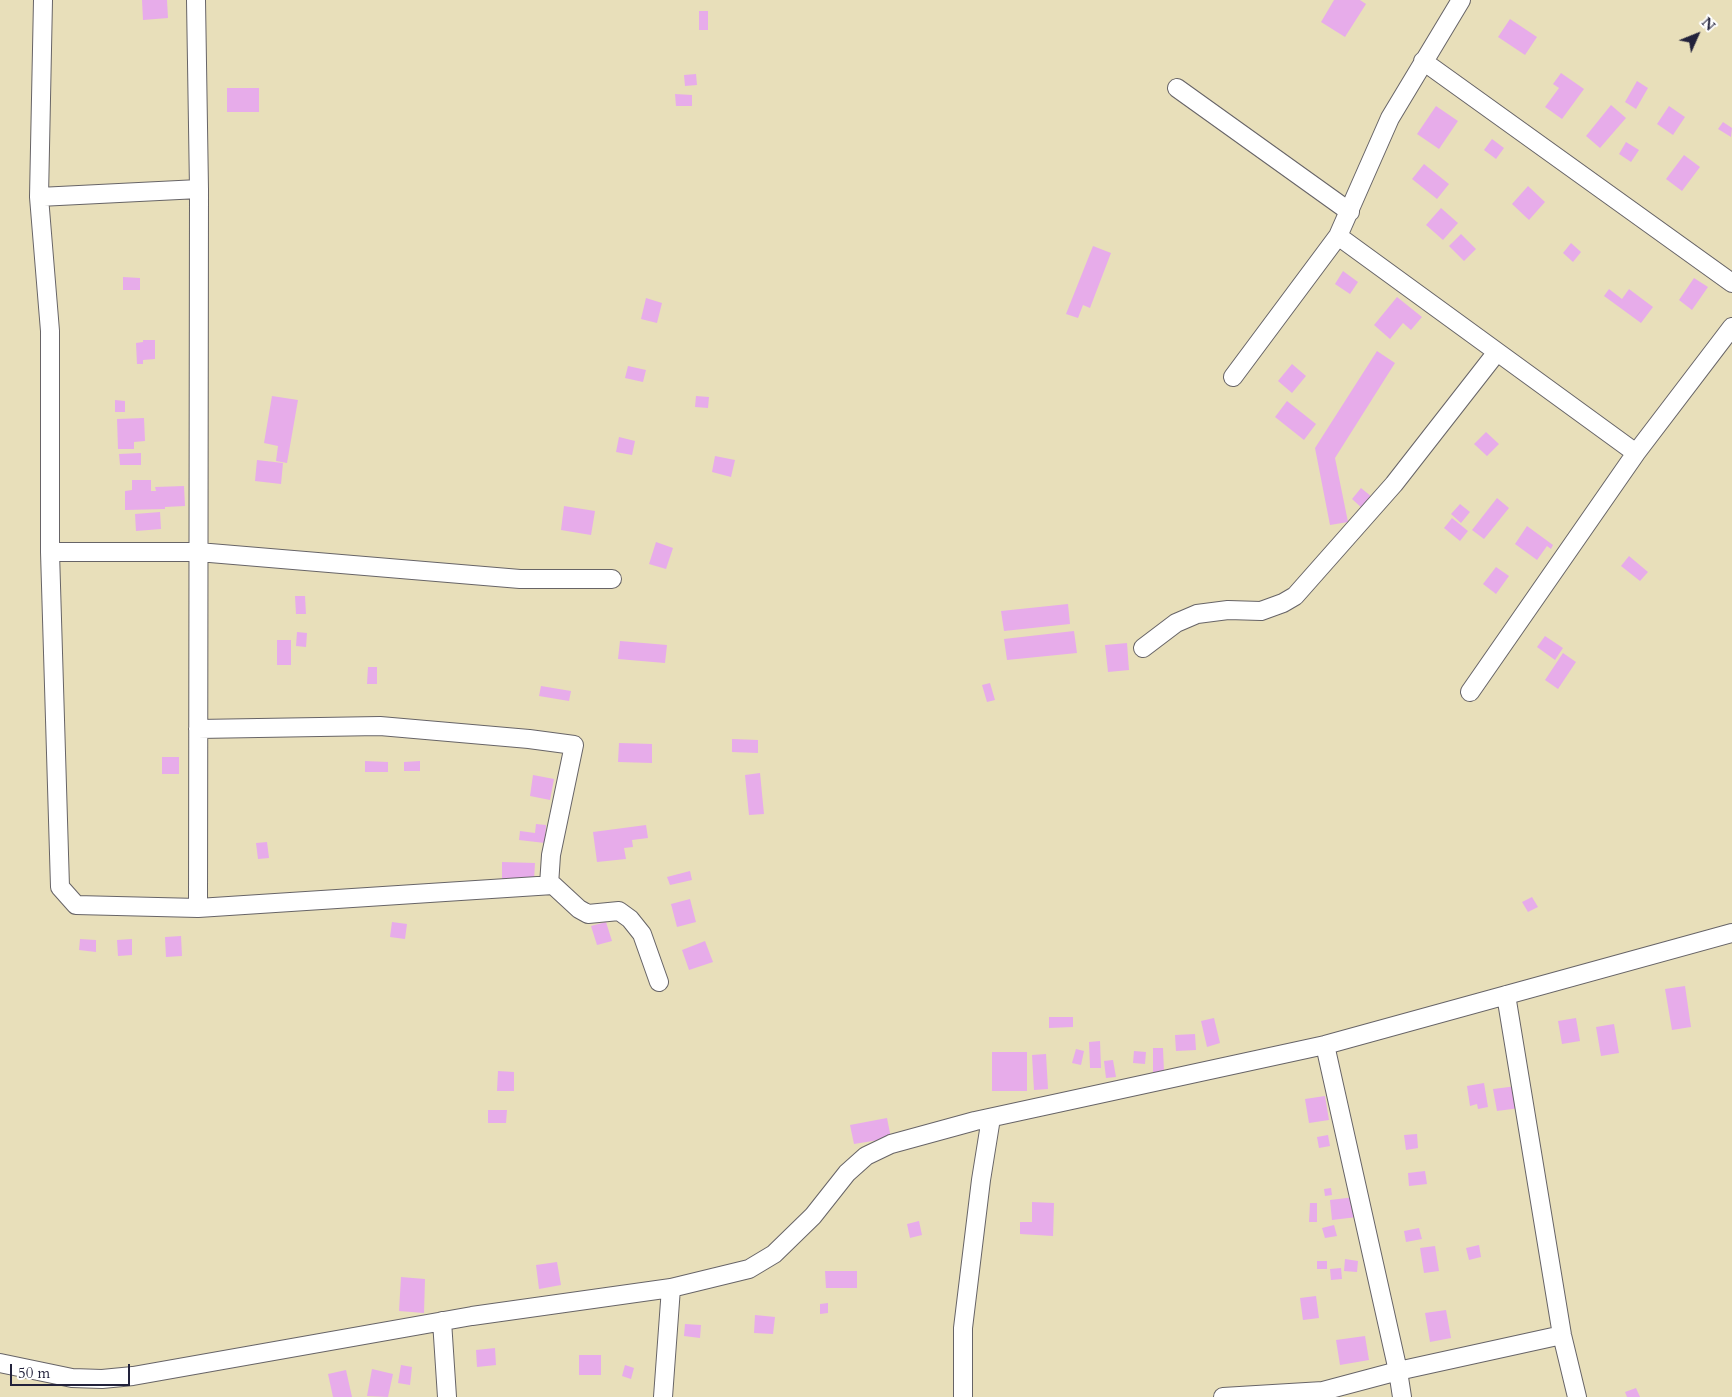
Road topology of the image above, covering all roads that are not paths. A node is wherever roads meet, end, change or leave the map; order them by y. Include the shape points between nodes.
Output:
1 (43, 0) edge
2 (196, 0) edge
3 (1460, 0) edge
4 (1424, 62) junction
5 (1177, 88) dead end
6 (198, 189) junction
7 (39, 197) junction
8 (1350, 212) junction
9 (1338, 236) junction
10 (1732, 283) edge
11 (1732, 327) edge
12 (1497, 352) junction
13 (1232, 377) dead end
14 (1636, 454) junction
15 (50, 552) junction
16 (198, 552) junction
17 (612, 579) dead end
18 (1143, 648) dead end
19 (1470, 692) dead end
20 (198, 729) junction
21 (549, 885) junction
22 (198, 908) junction
23 (1732, 933) edge
24 (659, 982) dead end
25 (1506, 995) junction
26 (1325, 1045) junction
27 (991, 1118) junction
28 (672, 1288) junction
29 (442, 1321) junction
30 (1562, 1335) junction
31 (0, 1363) edge
32 (1398, 1371) junction
33 (447, 1397) edge
34 (663, 1397) edge
35 (963, 1397) edge
36 (1223, 1397) edge
37 (1402, 1397) edge
38 (1577, 1397) edge

1 - 7 street
2 - 6 street
3 - 4 street
4 - 8 street via 1390,118
4 - 10 street
5 - 8 street
6 - 7 street
6 - 16 street
7 - 15 street via 50,331
8 - 9 street
9 - 12 street
9 - 13 street
11 - 14 street
12 - 14 street
12 - 18 street via 1394,484 1295,596 1261,611 1228,610 1197,614 1176,623
14 - 19 street
15 - 16 street
15 - 22 street via 60,887 76,905
16 - 17 street via 520,578
16 - 20 street
20 - 21 street via 380,726 574,745 551,855
20 - 22 street
21 - 22 street
21 - 24 street via 559,889 588,914 619,911 630,919 642,934
23 - 25 street
25 - 26 street
25 - 30 street
26 - 27 street
26 - 32 street
27 - 28 street via 892,1144 866,1156 846,1173 813,1216 774,1254 749,1269
27 - 35 street via 964,1328
28 - 29 street
28 - 34 street
29 - 31 street via 102,1379 72,1378
29 - 33 street
30 - 32 street
30 - 38 street
32 - 36 street via 1323,1391
32 - 37 street

